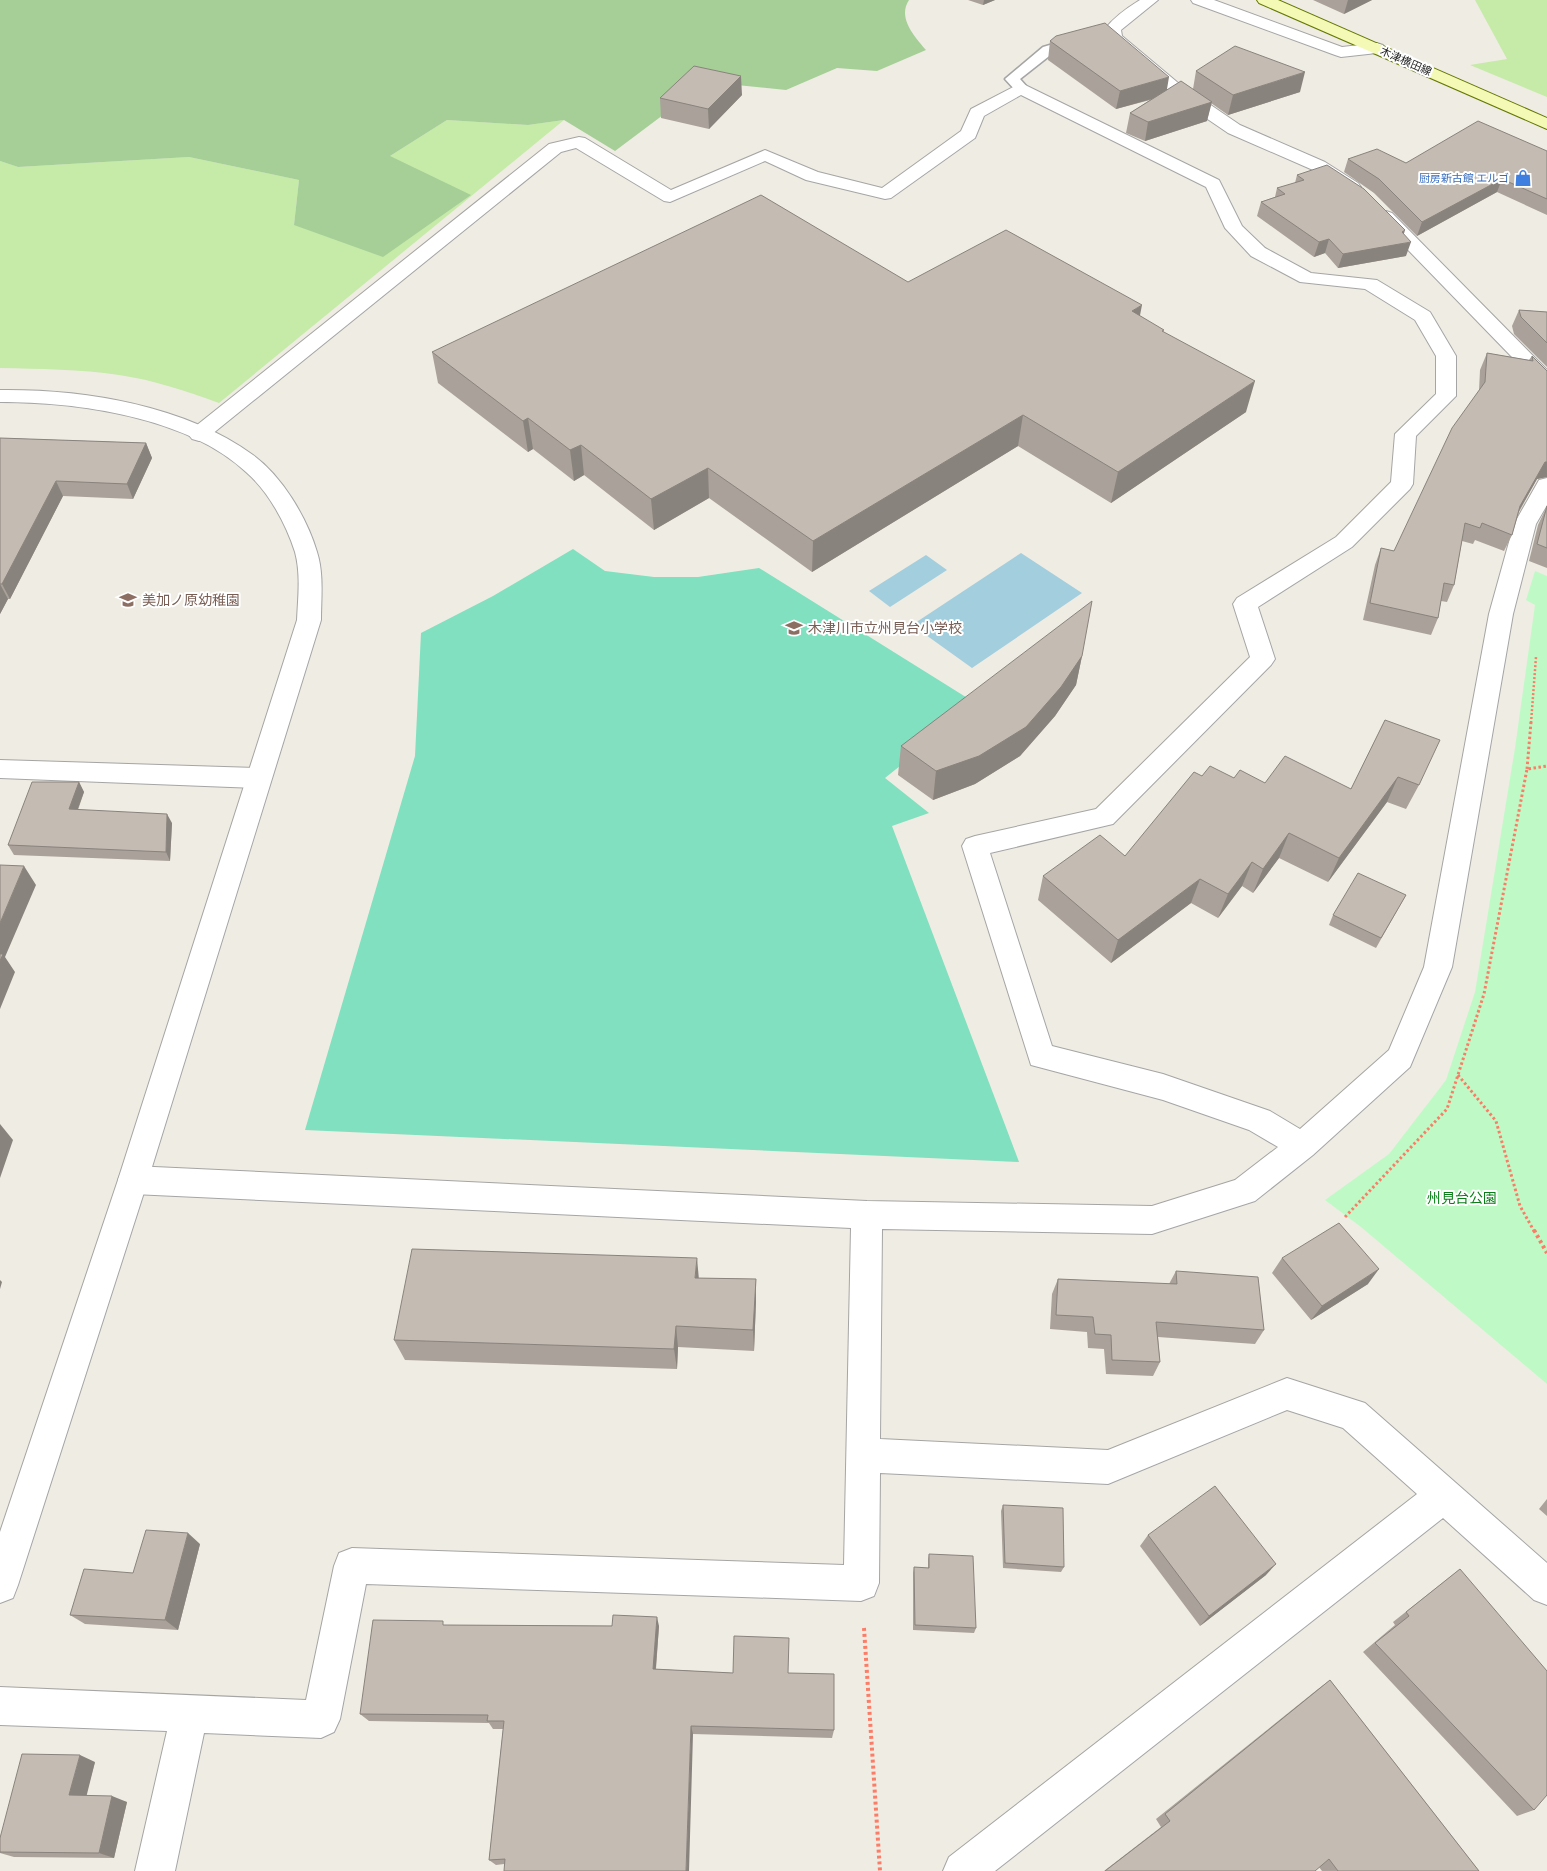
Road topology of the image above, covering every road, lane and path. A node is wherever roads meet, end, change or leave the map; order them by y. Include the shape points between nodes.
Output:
1 (1150, 0) edge
2 (1199, 0) edge
3 (1265, 0) edge
4 (1101, 33) junction
5 (1376, 48) junction
6 (1021, 88) junction
7 (1547, 124) edge
8 (1547, 382) edge
9 (0, 396) edge
10 (199, 434) junction
11 (1547, 485) edge
12 (1537, 650) dead end
13 (0, 769) edge
14 (1527, 769) dead end
15 (258, 778) junction
16 (1458, 1075) dead end
17 (1302, 1146) junction
18 (133, 1180) junction
19 (867, 1215) junction
20 (1547, 1253) edge
21 (864, 1455) junction
22 (1444, 1495) junction
23 (861, 1583) junction
24 (0, 1585) edge
25 (1547, 1587) edge
26 (0, 1706) edge
27 (190, 1713) junction
28 (155, 1871) edge
29 (880, 1871) edge
30 (963, 1871) edge

1 - 4 street
2 - 5 street via 1341,52
3 - 5 main road, 木津横田線
4 - 6 lane via 1048,50 1012,79
4 - 8 street via 1114,38 1171,86 1234,129 1318,166 1370,201
5 - 7 main road, 木津横田線
6 - 10 street via 977,113 969,134 885,194 812,176 765,155 670,197 579,142 555,148
6 - 17 street via 1213,184 1234,228 1258,252 1307,278 1370,284 1402,302 1423,316 1446,356 1446,396 1406,434 1402,484 1344,542 1245,604 1263,659 1104,817 976,846 1041,1056 1163,1087 1259,1120
9 - 10 street via 59,398 101,404 141,413
10 - 15 street via 247,461 275,490 306,552 309,620
11 - 17 street via 1525,524 1501,614 1438,967 1400,1058
12 - 14 path
13 - 15 street
15 - 18 street
16 - 20 path via 1496,1121 1520,1206
17 - 19 street via 1244,1191 1152,1220
18 - 19 street
18 - 24 street
19 - 21 street
21 - 22 street via 1108,1467 1287,1394 1353,1415
21 - 23 street
22 - 25 street
22 - 30 street
23 - 27 street via 352,1566 320,1719
23 - 29 path
26 - 27 street
27 - 28 street

